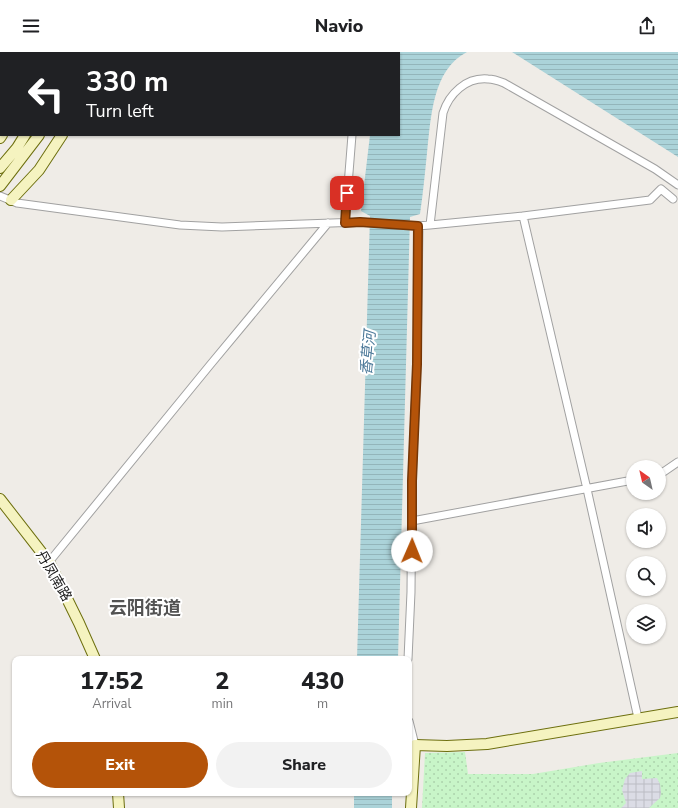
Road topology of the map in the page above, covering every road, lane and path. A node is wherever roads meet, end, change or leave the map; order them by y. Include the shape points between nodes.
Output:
1 (24, 136) edge
2 (38, 136) edge
3 (61, 136) edge
4 (352, 136) edge
5 (0, 168) edge
6 (678, 185) edge
7 (0, 186) edge
8 (0, 196) edge
9 (674, 199) dead end
10 (11, 200) junction
11 (523, 216) junction
12 (328, 223) junction
13 (345, 223) junction
14 (430, 225) junction
15 (418, 226) junction
16 (678, 462) edge
17 (666, 470) edge
18 (626, 481) edge
19 (587, 489) junction
20 (0, 500) edge
21 (412, 521) junction
22 (49, 562) junction
23 (94, 656) edge
24 (408, 656) edge
25 (678, 712) edge
26 (638, 718) junction
27 (412, 733) edge
28 (415, 745) junction
29 (412, 792) edge
30 (118, 796) edge
31 (412, 796) edge
32 (119, 808) edge
33 (411, 808) edge

1 - 5 street
2 - 7 street
3 - 10 street via 39,170
4 - 13 street
6 - 14 street via 655,169 504,83 489,79 475,80 454,92 446,103 441,125
8 - 10 street
9 - 11 street via 661,188 650,200
10 - 12 street via 17,203 180,225 222,227
11 - 14 street
11 - 19 street
12 - 13 street
12 - 22 street
13 - 15 street
14 - 15 street
15 - 21 street
16 - 17 street
18 - 19 street
19 - 21 street
19 - 26 street
20 - 22 street, 丹凤南路
21 - 24 street
22 - 23 street, 丹凤南路
25 - 26 street
26 - 28 street via 487,744
27 - 28 street
28 - 29 street
30 - 32 street
31 - 33 street

